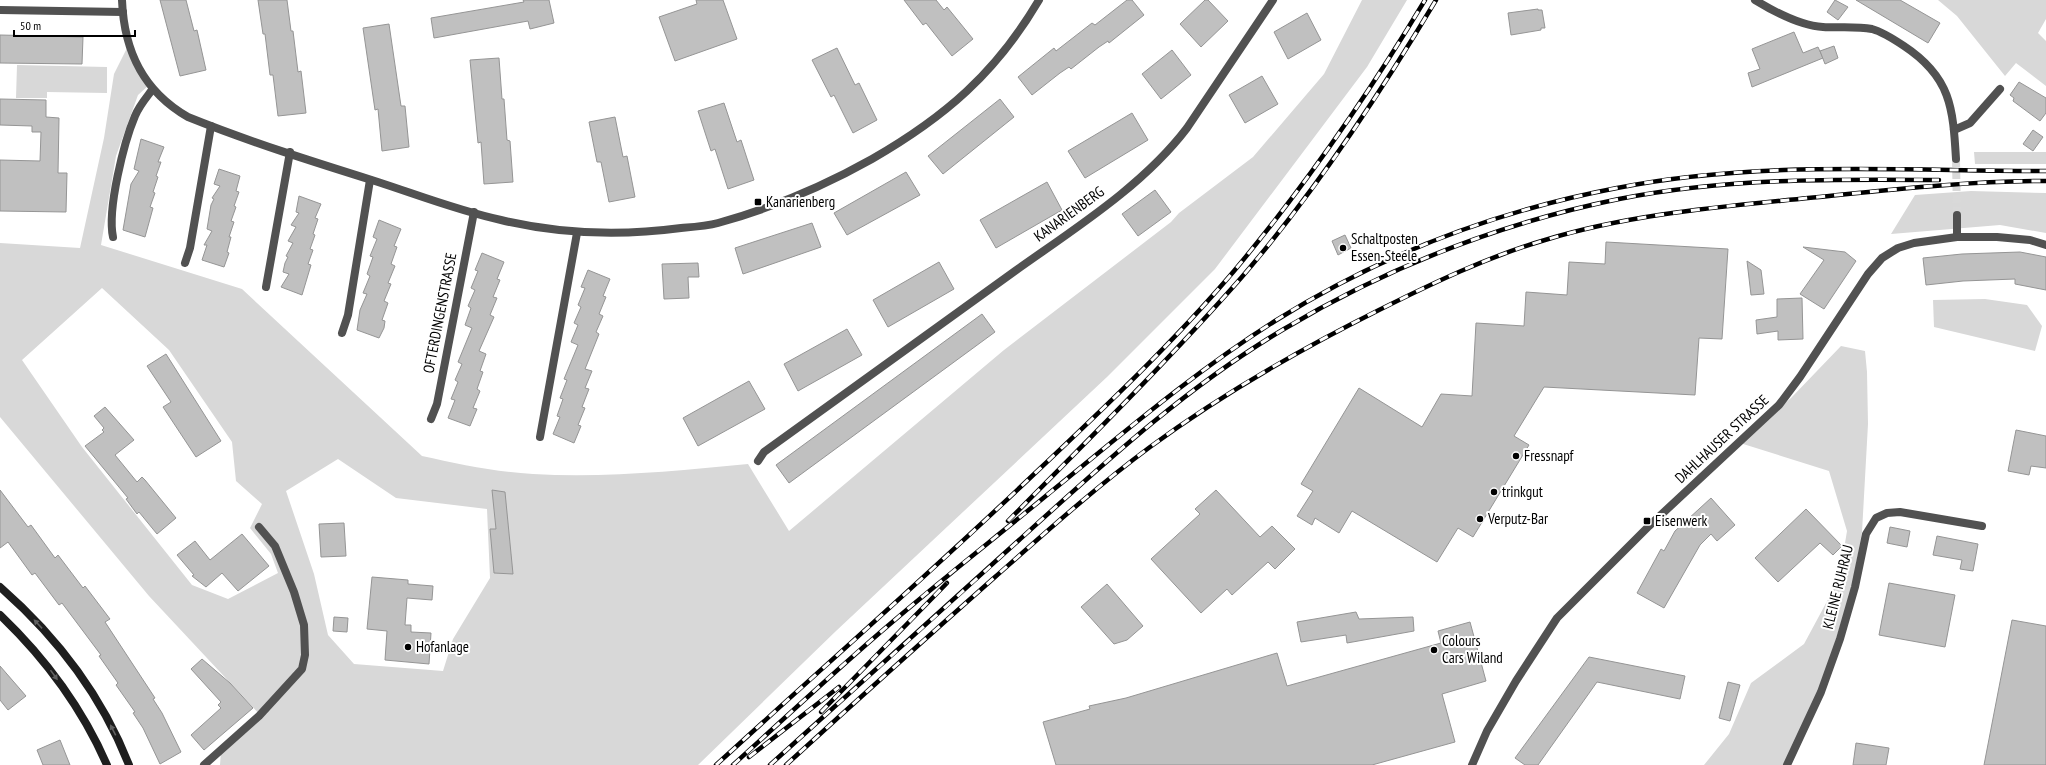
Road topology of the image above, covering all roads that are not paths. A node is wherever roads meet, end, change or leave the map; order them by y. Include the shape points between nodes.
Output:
1 (122, 0) edge
2 (1039, 0) edge
3 (1273, 0) edge
4 (1755, 0) edge
5 (0, 10) edge
6 (123, 12) junction
7 (2000, 89) dead end
8 (152, 90) junction
9 (211, 126) junction
10 (1954, 130) junction
11 (290, 152) junction
12 (1956, 159) tunnel mouth
13 (370, 180) junction
14 (474, 212) junction
15 (1957, 215) tunnel mouth
16 (577, 233) junction
17 (113, 237) dead end
18 (1957, 237) junction
19 (2046, 245) edge
20 (185, 263) dead end
21 (266, 287) dead end
22 (342, 333) dead end
23 (431, 419) dead end
24 (540, 437) dead end
25 (758, 461) dead end
26 (1982, 526) dead end
27 (259, 527) dead end
28 (0, 587) edge
29 (0, 615) edge
30 (107, 765) edge
31 (130, 765) edge
32 (204, 765) edge
33 (1472, 765) edge
34 (1787, 765) edge

1 - 6 street
2 - 16 street via 1020,31 968,91 940,115 896,145 845,174 793,198 716,224 650,232
3 - 25 street, KANARIENBERG via 1187,128 1151,170 764,452
4 - 10 street via 1792,18 1821,27 1873,29 1891,38 1920,57 1936,74 1947,94
5 - 6 street
6 - 8 street via 129,46
7 - 10 street via 1970,123
8 - 9 street via 176,110
8 - 17 street via 135,116 121,159 111,221
9 - 11 street
9 - 20 street via 190,248
10 - 12 street
11 - 13 street
11 - 21 street
13 - 14 street
13 - 22 street via 348,314
14 - 16 street via 501,220
14 - 23 street, OFTERDINGENSTRASSE via 437,404
15 - 18 street
16 - 24 street
18 - 19 street, DAHLHAUSER STRASSE via 1998,237 2030,240
18 - 33 street, DAHLHAUSER STRASSE via 1914,243 1898,248 1882,258 1868,274 1779,405 1649,526 1558,618 1516,681 1487,731
26 - 34 street, KLEINE RUHRAU via 1900,512 1887,512 1876,518 1866,534 1840,640 1821,692
27 - 32 street via 275,546 294,592 304,625 306,655 302,669 259,716
31 -> 28 main road via 101,705 76,670 36,621
29 -> 30 main road via 21,635 64,689 96,741

